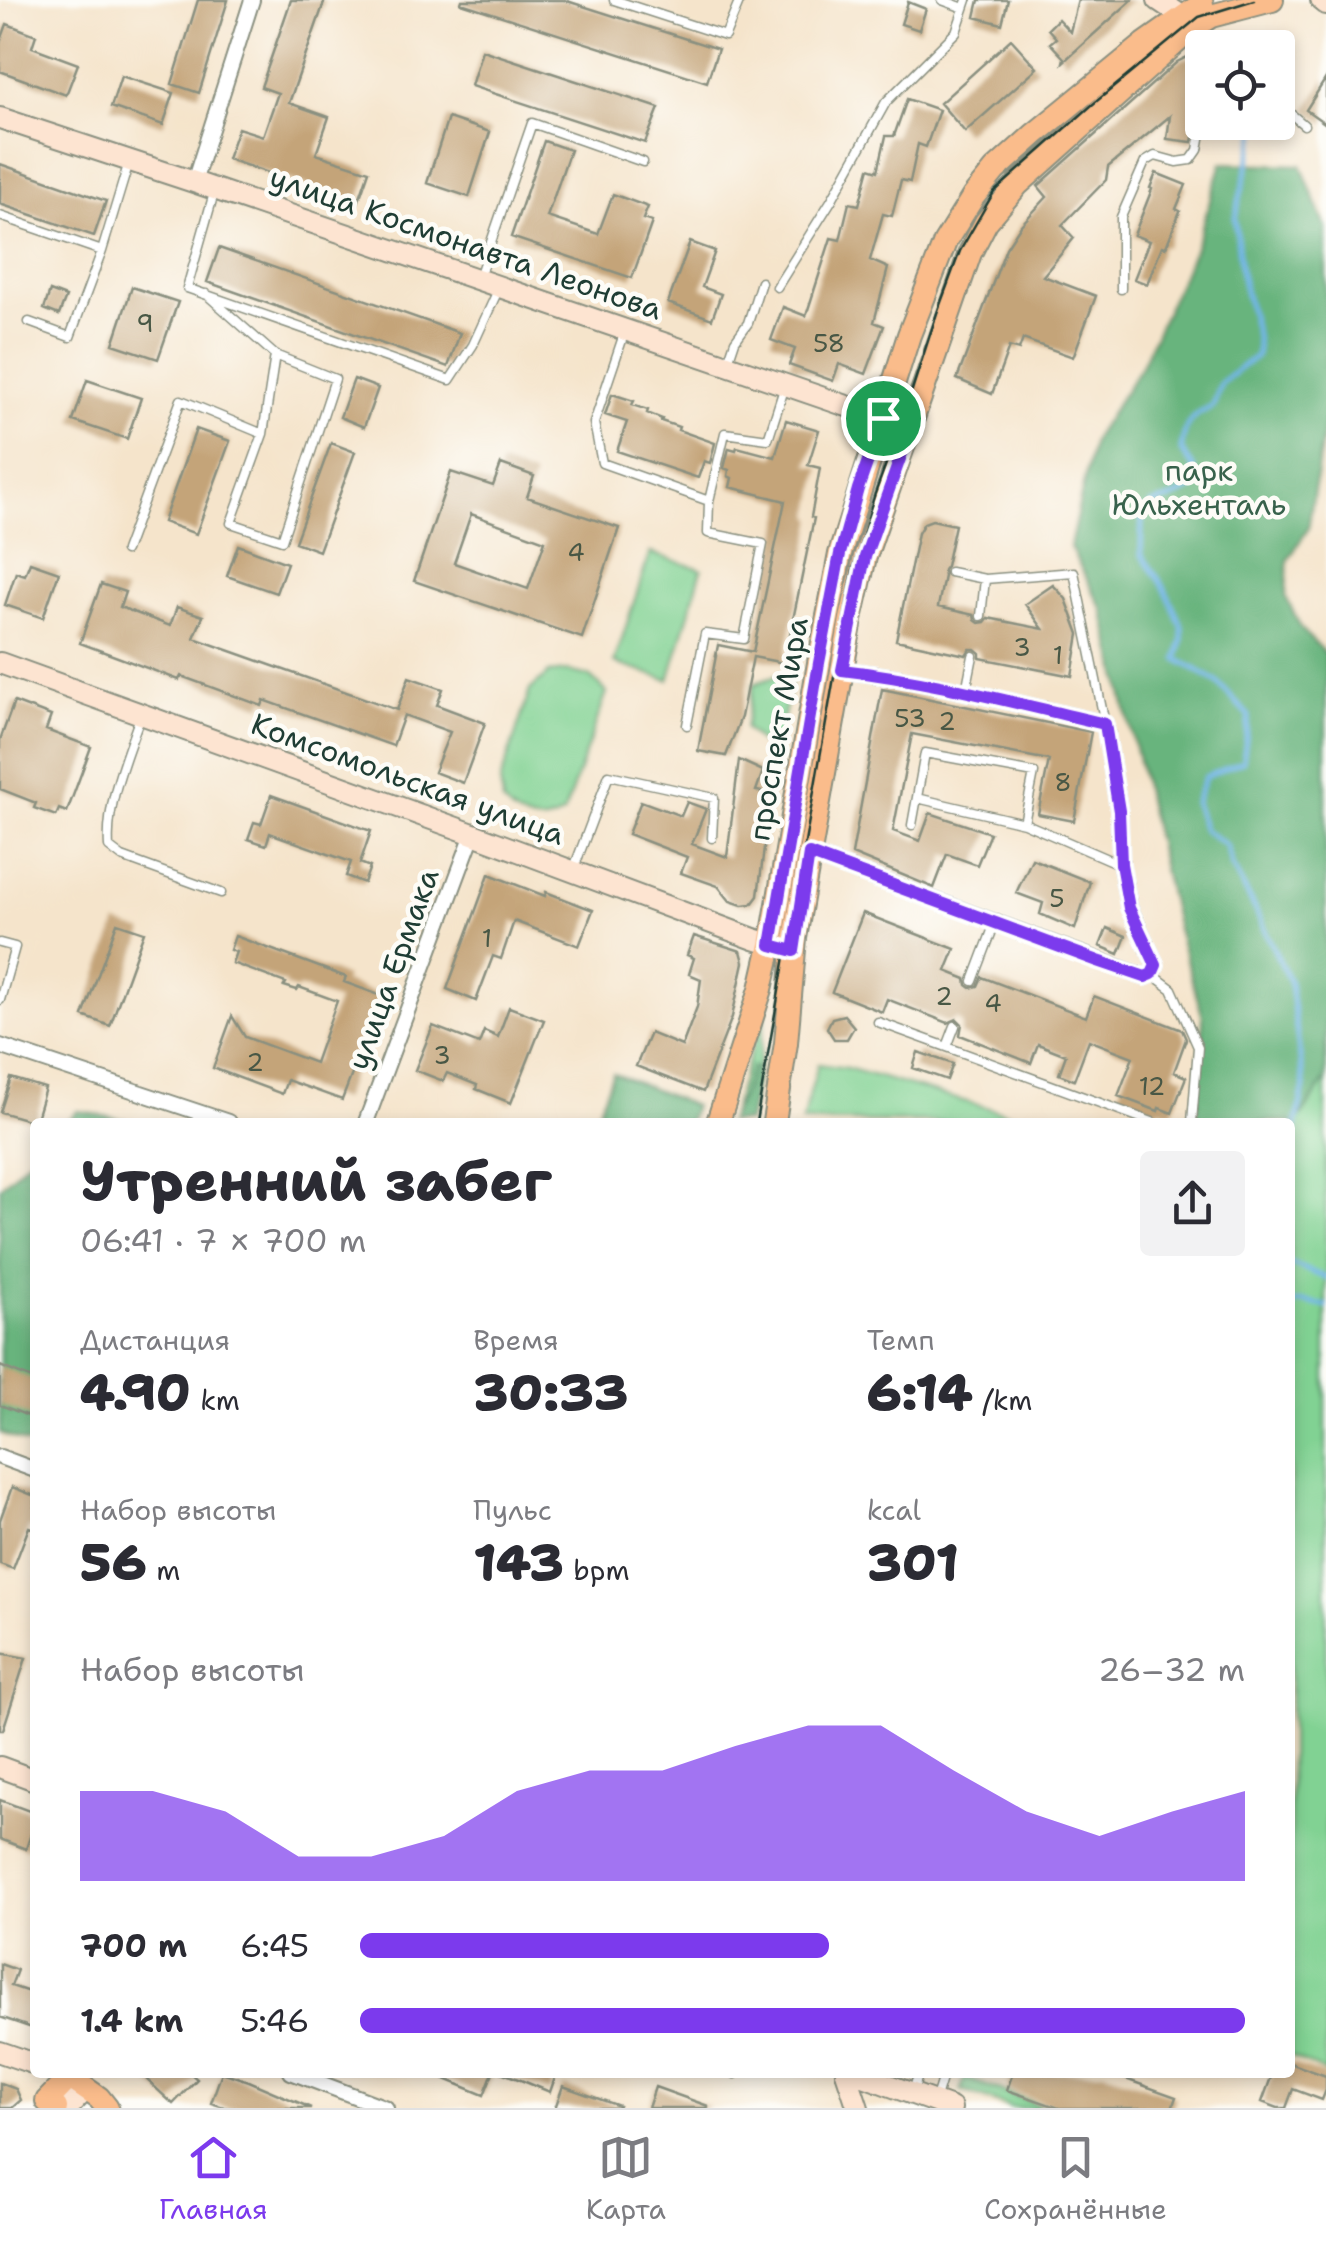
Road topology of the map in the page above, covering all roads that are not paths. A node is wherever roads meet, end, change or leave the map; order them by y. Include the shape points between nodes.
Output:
1 (252, 0) edge
2 (614, 0) edge
3 (740, 0) edge
4 (942, 0) edge
5 (1158, 0) edge
6 (1272, 0) edge
7 (966, 4) edge
8 (1201, 13) edge
9 (1295, 117) edge
10 (0, 118) edge
11 (1304, 125) dead end
12 (1200, 140) edge
13 (129, 160) junction
14 (643, 162) dead end
15 (194, 182) junction
16 (216, 189) junction
17 (0, 216) edge
18 (102, 251) junction
19 (478, 279) junction
20 (761, 282) dead end
21 (499, 286) junction
22 (777, 287) dead end
23 (1121, 290) dead end
24 (206, 294) junction
25 (29, 322) dead end
26 (626, 330) junction
27 (275, 355) junction
28 (727, 365) junction
29 (786, 385) junction
30 (883, 418) junction
31 (911, 428) junction
32 (262, 434) junction
33 (710, 500) junction
34 (125, 551) dead end
35 (950, 572) dead end
36 (985, 580) junction
37 (980, 616) dead end
38 (973, 656) dead end
39 (0, 663) edge
40 (842, 670) junction
41 (965, 692) junction
42 (142, 713) junction
43 (1105, 724) junction
44 (686, 725) dead end
45 (917, 798) junction
46 (1024, 823) junction
47 (912, 825) dead end
48 (472, 834) junction
49 (712, 838) dead end
50 (809, 854) junction
51 (1121, 864) junction
52 (572, 872) junction
53 (221, 893) dead end
54 (995, 923) junction
55 (0, 943) edge
56 (783, 948) junction
57 (1152, 974) junction
58 (973, 981) dead end
59 (0, 1000) edge
60 (878, 1022) dead end
61 (955, 1026) dead end
62 (0, 1046) edge
63 (947, 1047) junction
64 (216, 1118) edge
65 (367, 1118) edge
66 (719, 1118) edge
67 (775, 1118) edge
68 (1141, 1118) edge
69 (1192, 1118) edge
70 (0, 1457) edge
71 (30, 1468) edge
72 (0, 1768) edge
73 (30, 1778) edge
74 (0, 2052) edge
75 (30, 2062) edge
76 (76, 2078) edge
77 (78, 2078) edge
78 (307, 2078) edge
79 (850, 2078) edge
80 (866, 2078) edge
81 (917, 2078) edge
82 (944, 2078) edge
83 (912, 2094) junction
84 (943, 2105) edge
85 (53, 2106) edge
86 (107, 2108) edge
87 (386, 2108) edge
88 (858, 2108) edge

1 - 15 street
2 - 3 lane via 726,36
4 - 7 lane
5 - 8 main road
6 - 8 main road, проспект Мира
7 - 22 lane via 956,32 886,102
8 - 30 main road, проспект Мира via 1035,134 972,197 926,288
8 - 31 main road, проспект Мира via 1040,161 986,222
9 - 11 lane
10 - 13 main road, улица Космонавта Леонова
12 - 23 lane via 1191,160 1155,156 1145,162 1120,217
13 - 15 main road, улица Космонавта Леонова
13 - 18 lane
14 - 19 lane via 532,123
15 - 16 main road, улица Космонавта Леонова
16 - 19 main road, улица Космонавта Леонова
16 - 24 lane via 187,288
17 - 18 lane
18 - 25 lane via 70,337
19 - 21 main road, улица Космонавта Леонова
20 - 28 lane
21 - 24 lane via 450,380
21 - 26 main road, улица Космонавта Леонова
24 - 27 lane
26 - 28 main road, улица Космонавта Леонова
26 - 33 lane via 594,423 602,463
27 - 32 lane
27 - 32 lane via 335,378 282,540 232,522
28 - 29 main road, улица Космонавта Леонова
29 - 30 main road, улица Космонавта Леонова
29 - 33 lane via 768,439 725,433
30 - 31 main road, улица Космонавта Леонова
30 - 56 main road, проспект Мира via 840,554 819,663
31 - 40 main road, проспект Мира via 865,557
32 - 34 lane via 181,400
33 - 44 lane via 708,533 763,544 744,639 705,634
35 - 36 lane
36 - 37 lane
36 - 43 lane via 1074,572
38 - 41 lane
39 - 42 main road, Комсомольская улица
40 - 41 street
40 - 50 main road, проспект Мира
41 - 43 street
42 - 48 main road, Комсомольская улица
42 - 53 lane via 111,811 109,847
43 - 51 street
45 - 46 lane
45 - 46 lane via 925,752 1034,773
45 - 47 lane
46 - 51 lane
48 - 52 main road, Комсомольская улица
48 - 65 street, улица Ермака
49 - 52 lane via 714,798 608,775
50 - 54 street
50 - 56 main road, проспект Мира
51 - 57 street via 1129,908 1156,965
52 - 56 main road, Комсомольская улица
54 - 57 street via 1145,977
54 - 58 lane
55 - 59 lane via 15,947
56 - 66 main road, проспект Мира via 762,989
56 - 67 main road, проспект Мира via 786,1043
57 - 69 lane via 1172,989 1198,1047
60 - 63 lane
61 - 63 lane
62 - 64 street
63 - 68 lane
70 - 71 street
72 - 73 main road
74 - 75 main road
76 - 85 main road
77 - 86 main road
78 - 87 street
79 - 88 main road
80 - 83 main road
81 - 83 lane
82 - 84 lane
83 - 84 main road

